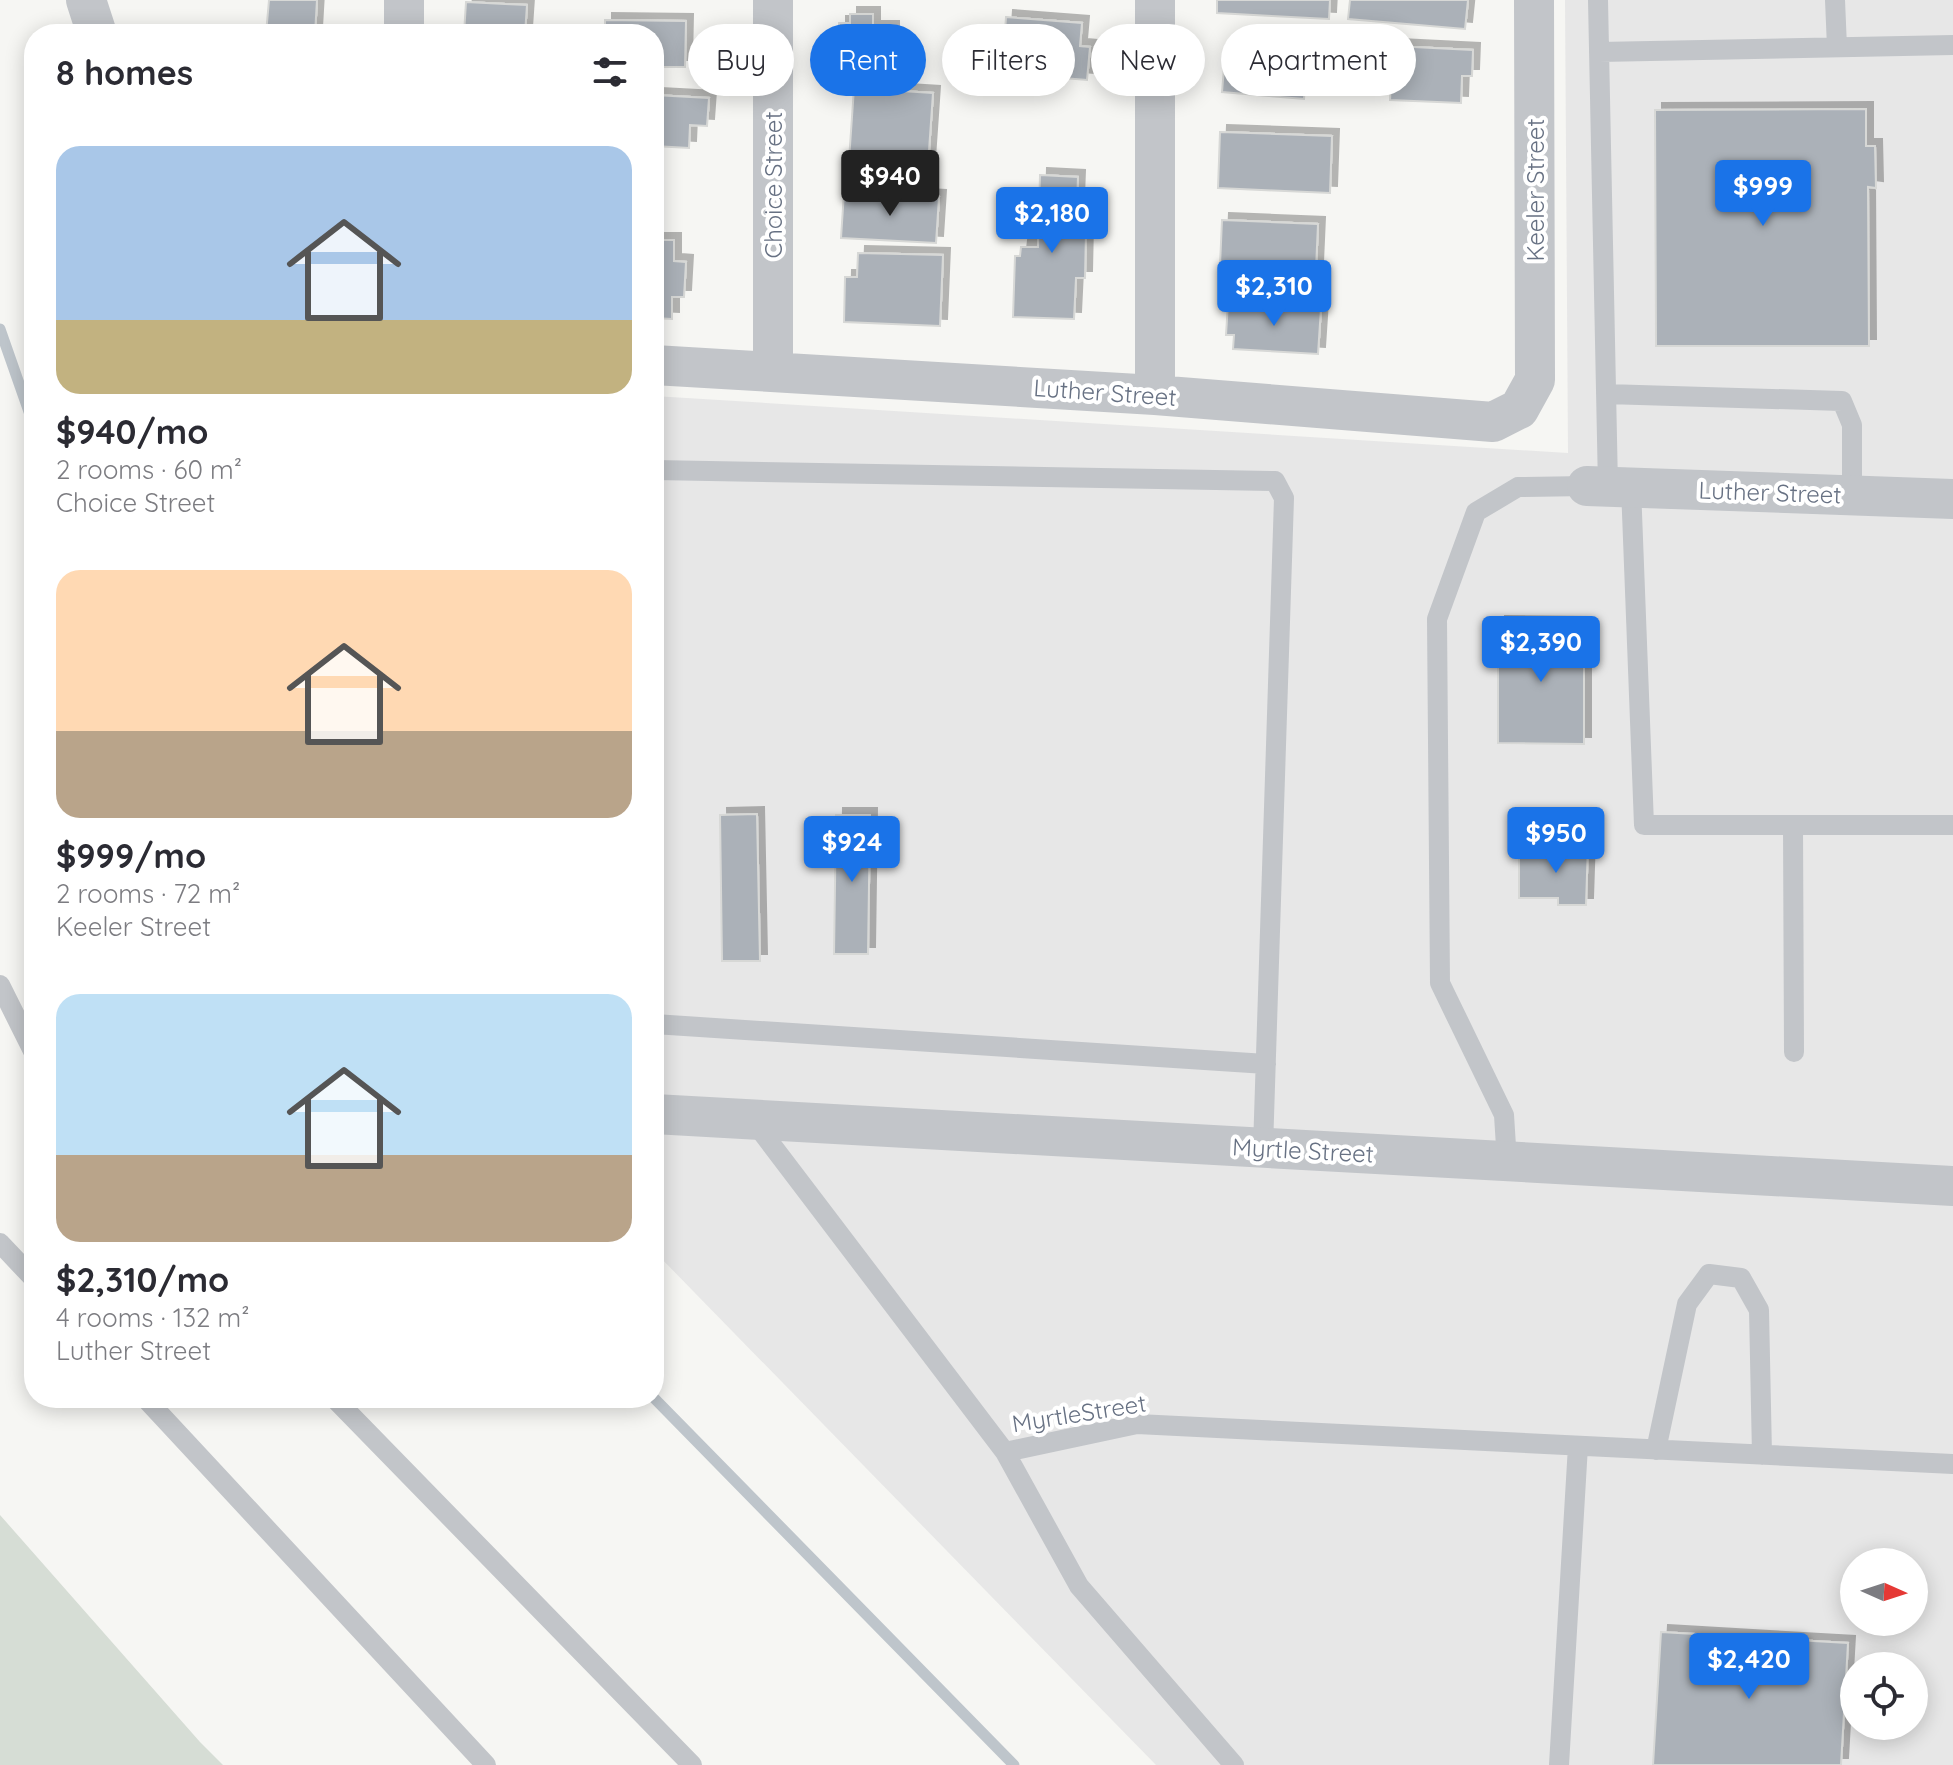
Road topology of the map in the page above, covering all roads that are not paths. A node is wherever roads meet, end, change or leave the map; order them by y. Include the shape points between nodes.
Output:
1 (86, 0) edge
2 (404, 0) edge
3 (773, 0) edge
4 (1155, 0) edge
5 (1534, 0) edge
6 (1598, 0) edge
7 (1835, 0) edge
8 (94, 24) edge
9 (404, 24) edge
10 (1953, 45) edge
11 (1837, 47) junction
12 (1599, 52) junction
13 (664, 366) edge
14 (773, 371) junction
15 (1535, 380) joint
16 (1606, 394) junction
17 (1155, 395) junction
18 (664, 470) edge
19 (1609, 487) junction
20 (1852, 495) junction
21 (1953, 499) edge
22 (1793, 825) junction
23 (1953, 825) edge
24 (0, 985) edge
25 (664, 1025) edge
26 (24, 1033) edge
27 (1794, 1052) dead end
28 (1266, 1064) junction
29 (664, 1115) edge
30 (752, 1119) junction
31 (1263, 1148) junction
32 (1507, 1162) junction
33 (1953, 1186) edge
34 (0, 1243) edge
35 (24, 1268) edge
36 (154, 1408) edge
37 (344, 1408) edge
38 (1578, 1446) junction
39 (1656, 1450) junction
40 (1005, 1452) junction
41 (1762, 1455) junction
42 (1953, 1464) edge
43 (486, 1765) edge
44 (692, 1765) edge
45 (1234, 1765) edge
46 (1559, 1765) edge

1 - 8 street
2 - 9 street
3 - 14 street, Choice Street
4 - 17 street
5 - 15 street, Keeler Street
6 - 12 lane
7 - 11 lane
10 - 11 lane
11 - 12 lane
12 - 16 lane
13 - 14 street, Luther Street
14 - 17 street, Luther Street
15 - 17 street, Luther Street via 1519,409 1493,422
16 - 19 lane
16 - 20 lane via 1842,401 1852,425
18 - 28 lane via 1275,481 1284,498
19 - 20 street, Luther Street
19 - 22 lane via 1644,825
19 - 32 lane via 1518,487 1476,512 1437,619 1440,983 1504,1115
20 - 21 street, Luther Street
22 - 23 lane
22 - 27 lane
24 - 26 lane
25 - 28 lane
28 - 31 lane
29 - 30 street, Myrtle Street
30 - 31 street, Myrtle Street
30 - 40 lane, MyrtleStreet
31 - 32 street, Myrtle Street
32 - 33 street, Myrtle Street
34 - 35 lane
36 - 43 lane
37 - 44 lane
38 - 39 lane, MyrtleStreet
38 - 40 lane, MyrtleStreet via 1137,1424
38 - 46 lane
39 - 41 lane, MyrtleStreet
39 - 41 lane via 1687,1304 1709,1274 1741,1278 1759,1310
40 - 45 lane via 1079,1586
41 - 42 lane, MyrtleStreet

